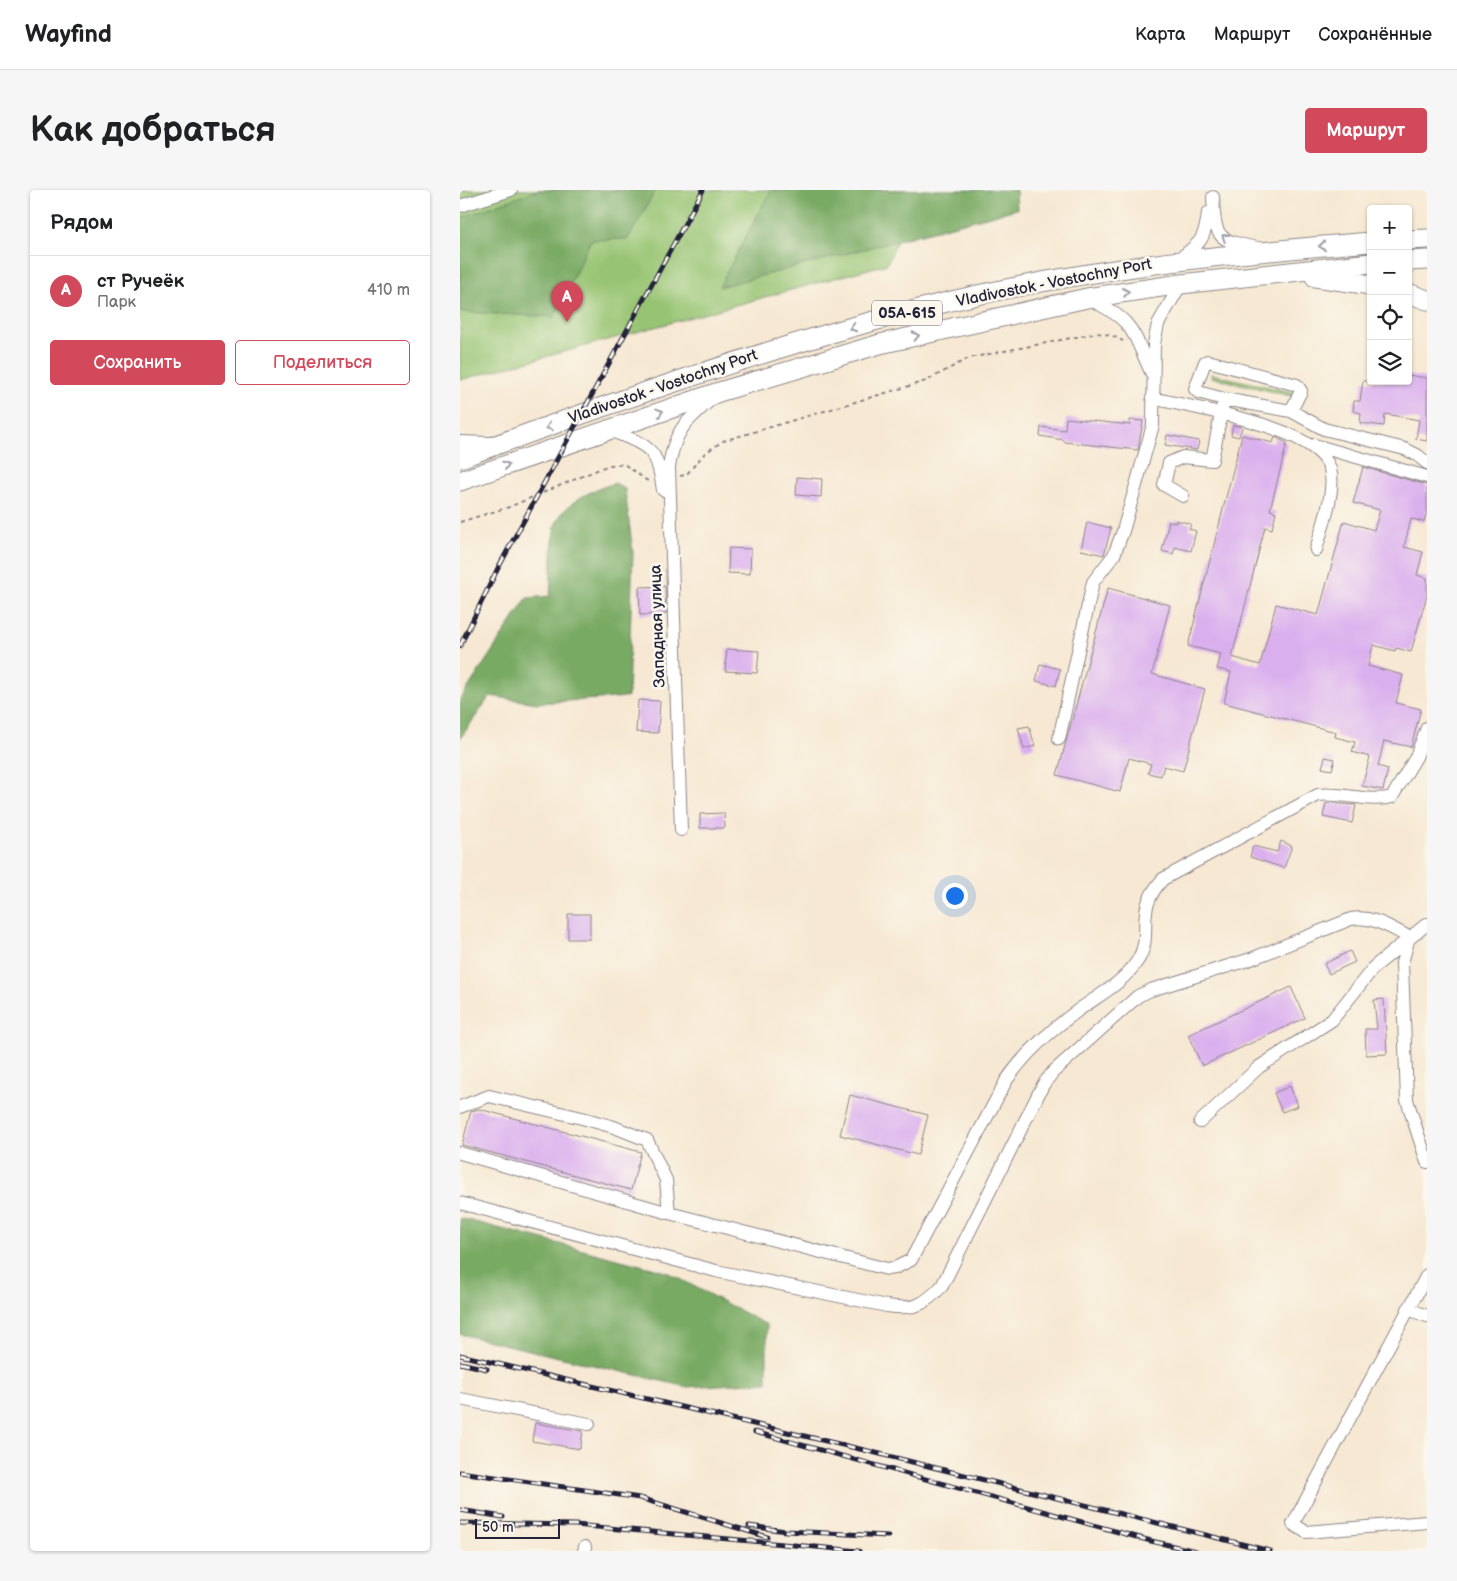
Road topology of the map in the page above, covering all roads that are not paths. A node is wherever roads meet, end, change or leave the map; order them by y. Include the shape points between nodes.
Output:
1 (511, 190) edge
2 (1214, 194) edge
3 (460, 206) edge
4 (1412, 240) edge
5 (1427, 240) edge
6 (1367, 242) edge
7 (1267, 250) junction
8 (1178, 260) junction
9 (1427, 260) edge
10 (1412, 261) edge
11 (1367, 264) edge
12 (1284, 274) junction
13 (1181, 284) junction
14 (1367, 284) edge
15 (1411, 295) edge
16 (1087, 298) junction
17 (1427, 300) edge
18 (1153, 376) junction
19 (720, 392) junction
20 (1152, 398) junction
21 (1224, 399) junction
22 (1291, 411) junction
23 (1221, 414) junction
24 (607, 429) junction
25 (460, 442) edge
26 (503, 443) junction
27 (1312, 445) junction
28 (460, 458) edge
29 (1427, 463) edge
30 (1427, 477) edge
31 (665, 478) junction
32 (460, 481) edge
33 (1183, 496) dead end
34 (1316, 550) dead end
35 (1427, 728) edge
36 (1059, 740) dead end
37 (681, 830) dead end
38 (1427, 924) edge
39 (1410, 937) junction
40 (460, 1107) edge
41 (1200, 1122) dead end
42 (460, 1153) edge
43 (1427, 1162) edge
44 (460, 1203) edge
45 (669, 1213) junction
46 (1427, 1275) edge
47 (1408, 1309) junction
48 (1427, 1316) edge
49 (460, 1399) edge
50 (589, 1424) dead end
51 (1427, 1522) edge

1 - 3 street
7 -> 2 street via 1234,243 1219,235 1214,223
2 - 8 street via 1202,240
4 - 5 highway
6 -> 7 highway, Vladivostok - Vostochny Port / 05А-615
7 - 8 highway, Vladivostok - Vostochny Port / 05А-615
8 -> 26 highway, Vladivostok - Vostochny Port / 05А-615 via 929,307 747,357
9 - 10 highway
11 - 12 highway, Vladivostok - Vostochny Port / 05А-615
12 - 13 highway, Vladivostok - Vostochny Port / 05А-615
12 - 14 highway
16 -> 13 highway, Vladivostok - Vostochny Port / 05А-615
13 - 18 street via 1158,324
15 - 17 highway
16 - 18 street via 1124,320 1134,332
19 -> 16 highway, Vladivostok - Vostochny Port / 05А-615 via 880,344
18 - 20 street
24 -> 19 highway, Vladivostok - Vostochny Port / 05А-615
19 - 31 street, Западная улица via 680,429
20 - 23 street
20 - 36 street via 1152,425 1123,531 1114,555 1093,582
21 - 22 street
21 - 22 street via 1196,389 1205,362 1297,385 1301,391
21 - 23 street
22 - 29 street via 1324,429 1405,449
23 - 27 street via 1287,432
23 - 33 street via 1212,460 1183,457 1169,463 1164,485
24 - 31 street, Западная улица via 652,453
32 -> 24 highway, Vladivostok - Vostochny Port / 05А-615
25 - 26 street
26 - 28 highway, Vladivostok - Vostochny Port / 05А-615
27 - 30 street
27 - 34 street via 1330,468 1332,487
31 - 37 street, Западная улица via 677,666
35 - 45 street via 1416,757 1392,797 1382,800 1334,793 1318,795 1163,879 1147,901 1144,947 1138,959 1117,984 1079,1010 1018,1063 911,1260 904,1265 887,1268
38 - 39 street
39 - 41 street via 1374,967 1332,1020 1259,1066
39 - 43 street via 1402,963 1407,1100
39 - 44 street via 1371,919 1352,919 1251,959 1138,996 1043,1085 942,1286 928,1301 916,1306 887,1306 716,1271
40 - 45 street via 489,1096 590,1120 647,1140 666,1180
42 - 45 street
46 - 47 street
47 - 48 street
47 - 51 street via 1293,1524 1306,1532
49 - 50 street

